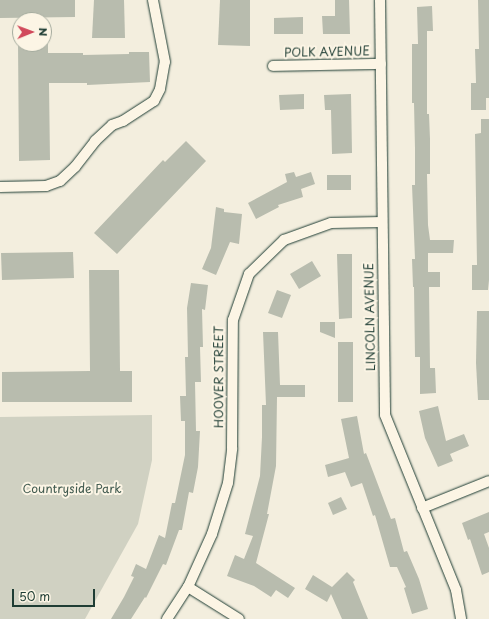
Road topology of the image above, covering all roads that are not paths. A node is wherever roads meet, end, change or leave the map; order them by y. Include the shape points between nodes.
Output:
1 (152, 0) edge
2 (380, 0) edge
3 (381, 64) junction
4 (273, 66) dead end
5 (0, 187) edge
6 (382, 222) junction
7 (489, 481) edge
8 (422, 508) junction
9 (188, 587) junction
10 (167, 619) edge
11 (239, 619) edge
12 (461, 619) edge

1 - 5 street via 165,62 160,89 154,101 112,125 94,141 75,167 60,181 46,186
2 - 3 street, LINCOLN AVENUE
3 - 4 street, POLK AVENUE
3 - 6 street, LINCOLN AVENUE
6 - 8 street, LINCOLN AVENUE via 385,415
6 - 9 street, HOOVER STREET via 331,223 284,240 249,274 232,320 232,448 228,483 212,534
7 - 8 street
8 - 12 street, LINCOLN AVENUE via 456,590
9 - 10 street, HOOVER STREET
9 - 11 street

